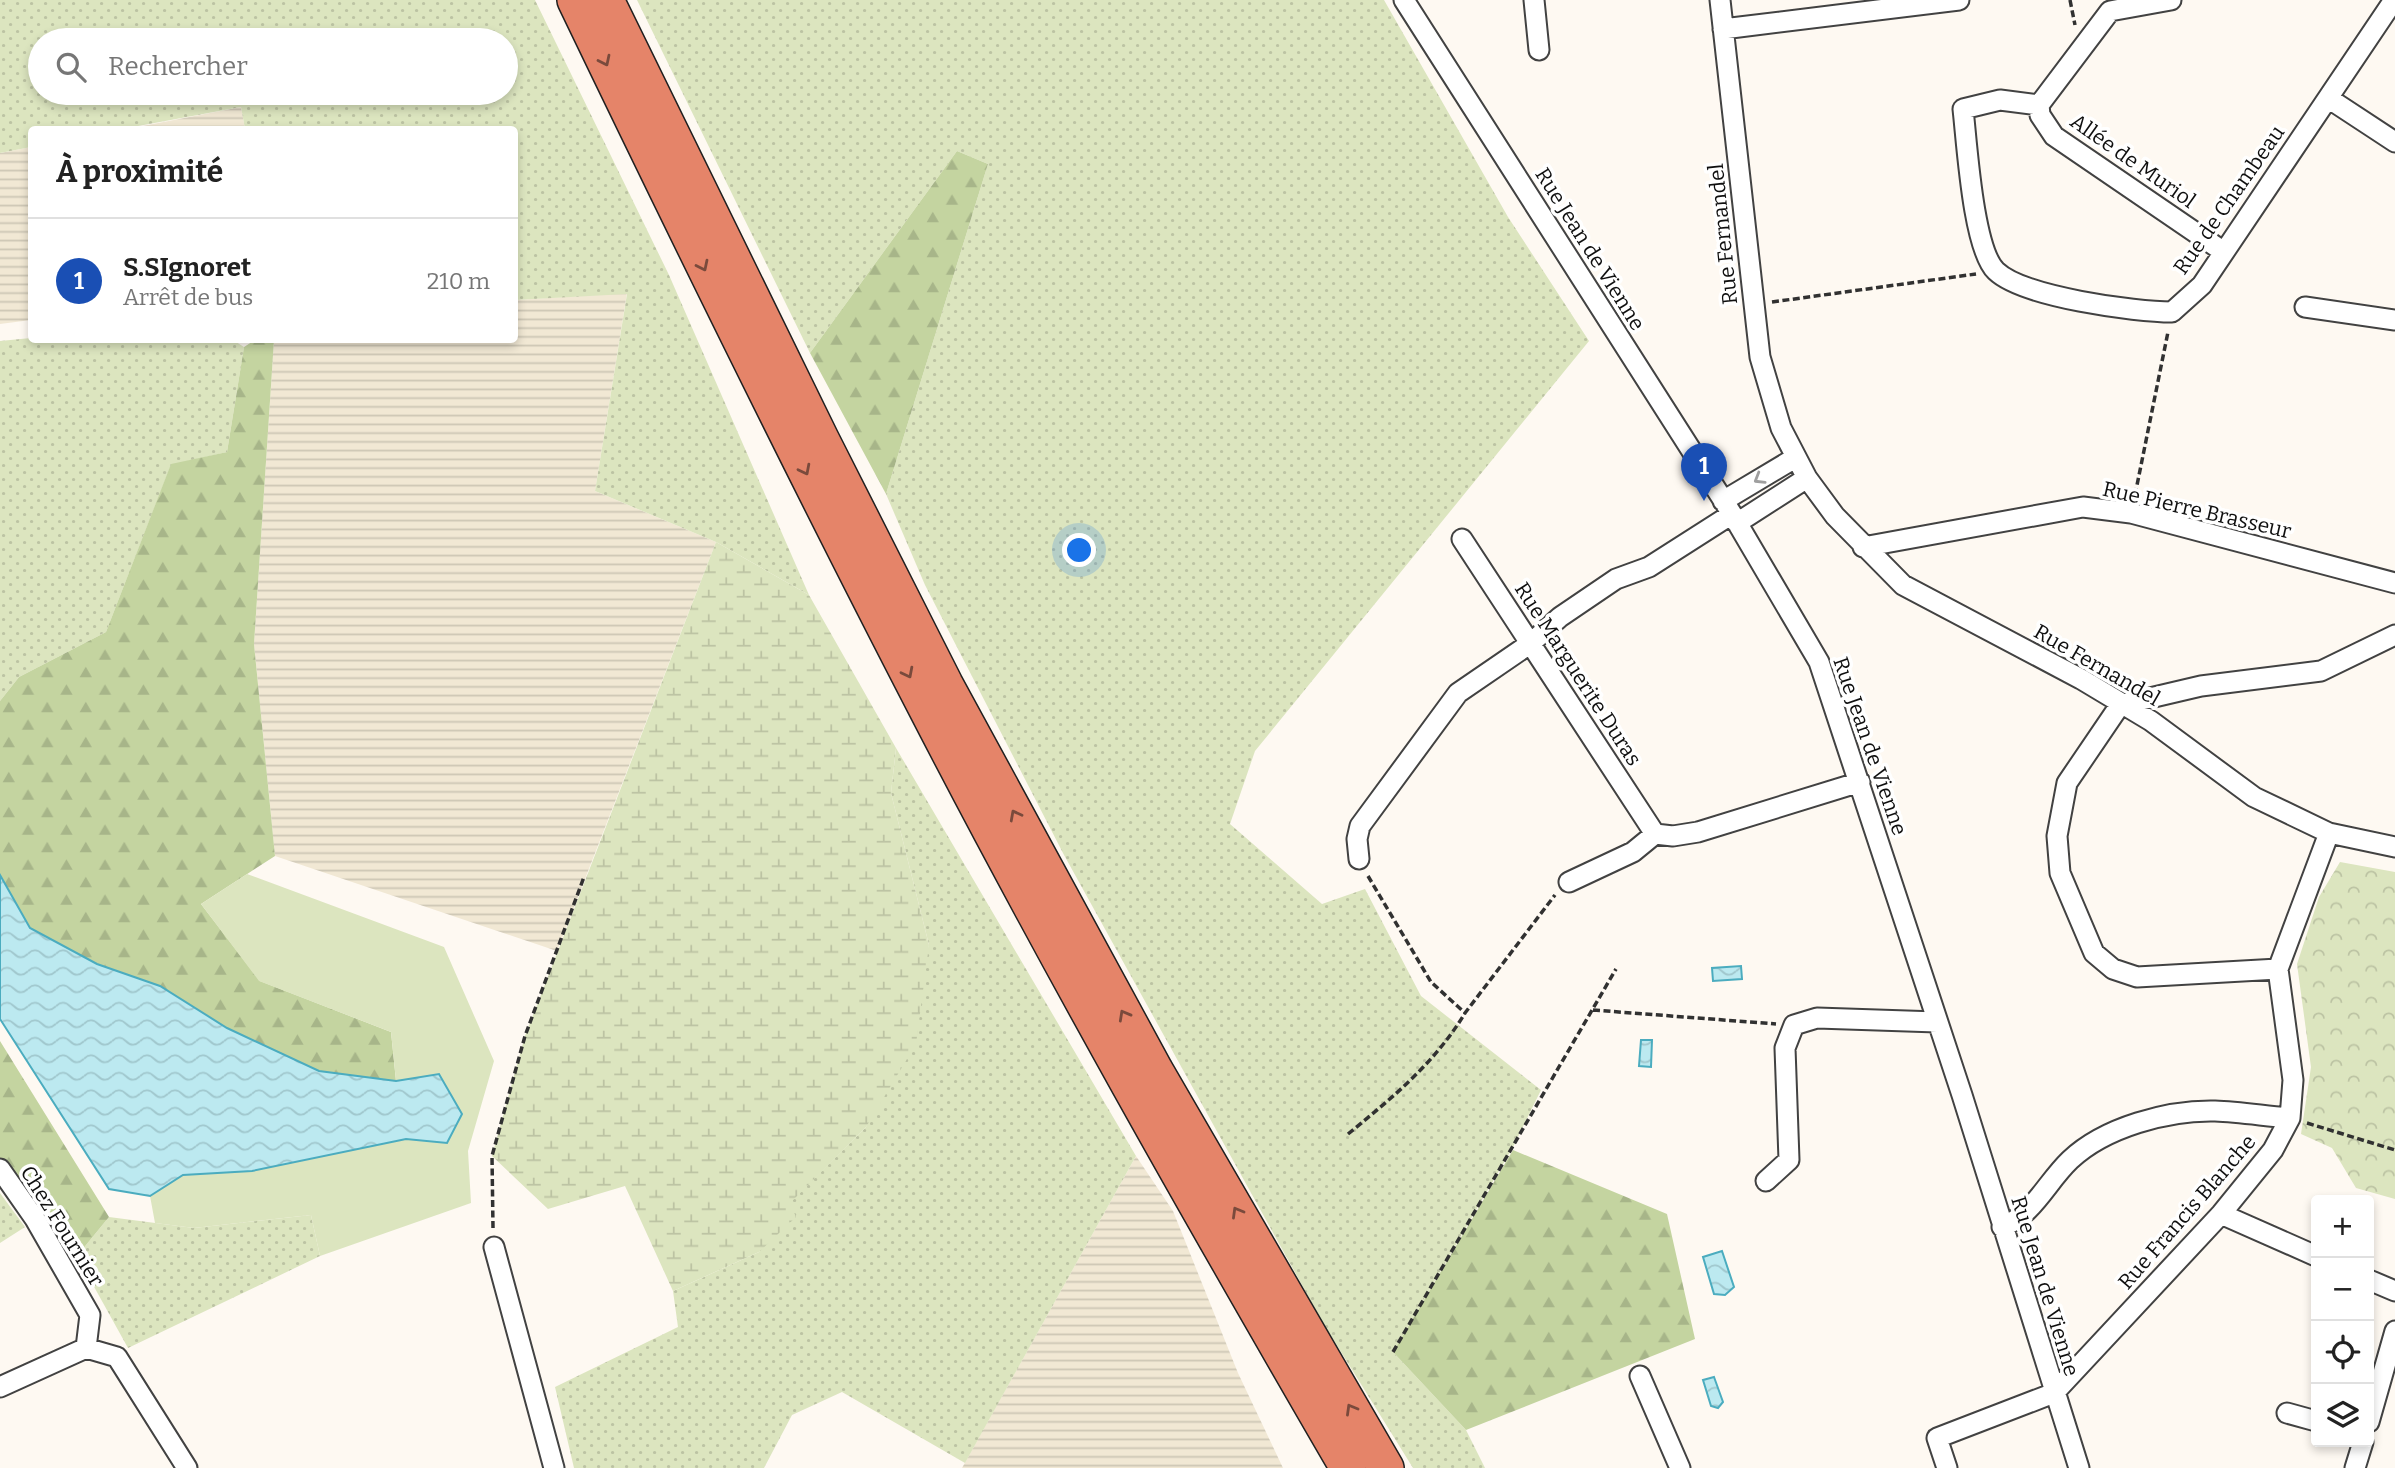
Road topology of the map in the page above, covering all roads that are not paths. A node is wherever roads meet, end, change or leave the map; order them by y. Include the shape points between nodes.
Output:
1 (575, 0) edge
2 (606, 0) edge
3 (1404, 0) edge
4 (1534, 0) edge
5 (1720, 0) edge
6 (1959, 0) edge
7 (2172, 0) edge
8 (2393, 0) edge
9 (1723, 29) junction
10 (1539, 50) dead end
11 (2328, 97) junction
12 (2039, 104) junction
13 (2395, 142) edge
14 (2224, 252) junction
15 (2305, 307) dead end
16 (2395, 320) edge
17 (1795, 458) junction
18 (1807, 478) junction
19 (1731, 512) junction
20 (1462, 539) dead end
21 (1863, 547) junction
22 (2395, 583) edge
23 (2395, 635) edge
24 (1531, 643) junction
25 (2120, 705) junction
26 (1860, 782) junction
27 (2329, 833) junction
28 (1655, 834) junction
29 (2395, 847) edge
30 (1359, 859) road end
31 (1569, 882) road end
32 (2277, 969) junction
33 (1937, 1022) junction
34 (2290, 1118) junction
35 (0, 1169) edge
36 (1766, 1181) dead end
37 (2221, 1214) junction
38 (2002, 1227) junction
39 (494, 1247) road end
40 (2311, 1254) edge
41 (2374, 1282) edge
42 (2395, 1291) edge
43 (2395, 1331) edge
44 (86, 1348) junction
45 (1640, 1376) dead end
46 (0, 1387) edge
47 (2054, 1393) junction
48 (2374, 1404) edge
49 (2287, 1413) dead end
50 (2311, 1420) edge
51 (2362, 1447) edge
52 (187, 1468) edge
53 (554, 1468) edge
54 (1348, 1468) edge
55 (1386, 1468) edge
56 (1680, 1468) edge
57 (1947, 1468) edge
58 (2079, 1468) edge
59 (2356, 1468) edge

1 -> 54 highway via 721,304 924,704 1119,1069
55 -> 2 highway via 1155,1070 945,684
3 - 19 street, Rue Jean de Vienne
4 - 10 street
5 - 9 street, Rue Fernandel
6 - 9 street
7 - 12 street via 2110,11
8 - 11 street, Rue de Chambeau
9 - 17 street, Rue Fernandel via 1753,304 1770,397
11 - 13 street
11 - 14 street, Rue de Chambeau
12 - 14 street, Allée de Muriol via 2040,115 2054,136
12 - 14 street, Rue de Chambeau via 2000,100 1963,109 1979,237 1996,271 2031,289 2137,312 2172,312 2202,285
15 - 16 street
17 - 18 street, Rue Fernandel
17 -> 19 street
18 - 19 street
18 - 21 street, Rue Fernandel
19 - 24 street via 1649,567 1616,579
19 - 26 street, Rue Jean de Vienne via 1819,662
20 - 24 street, Rue Marguerite Duras
21 - 22 street, Rue Pierre Brasseur via 2083,507 2131,513
21 - 25 street, Rue Fernandel via 1903,585 2081,679
23 - 25 street via 2321,671 2201,686
24 - 28 street, Rue Marguerite Duras
24 - 30 street via 1458,694 1360,826 1356,839
25 - 27 street, Rue Fernandel via 2151,721 2254,797
25 - 32 street via 2067,783 2057,836 2060,873 2094,953 2113,969 2137,977
26 - 28 street via 1698,832
26 - 33 street, Rue Jean de Vienne
27 - 29 street, Rue Fernandel
27 - 32 street, Rue Francis Blanche
28 - 31 street via 1633,852
32 - 34 street, Rue Francis Blanche via 2293,1080
33 - 36 street via 1817,1018 1794,1025 1785,1048 1789,1160
33 - 38 street, Rue Jean de Vienne
34 - 37 street, Rue Francis Blanche via 2273,1150
34 - 38 street via 2213,1111 2154,1118 2107,1136 2071,1159 2021,1219
35 - 44 street, Chez Fournier via 35,1219 90,1315
37 - 40 street
37 - 47 street, Rue Francis Blanche
38 - 47 street, Rue Jean de Vienne
39 - 53 street
41 - 42 street
43 - 48 street
44 - 46 street
44 - 52 street via 117,1357
45 - 56 street
47 - 57 street via 1937,1438
47 - 58 street, Rue Jean de Vienne
49 - 50 street
51 - 59 street

